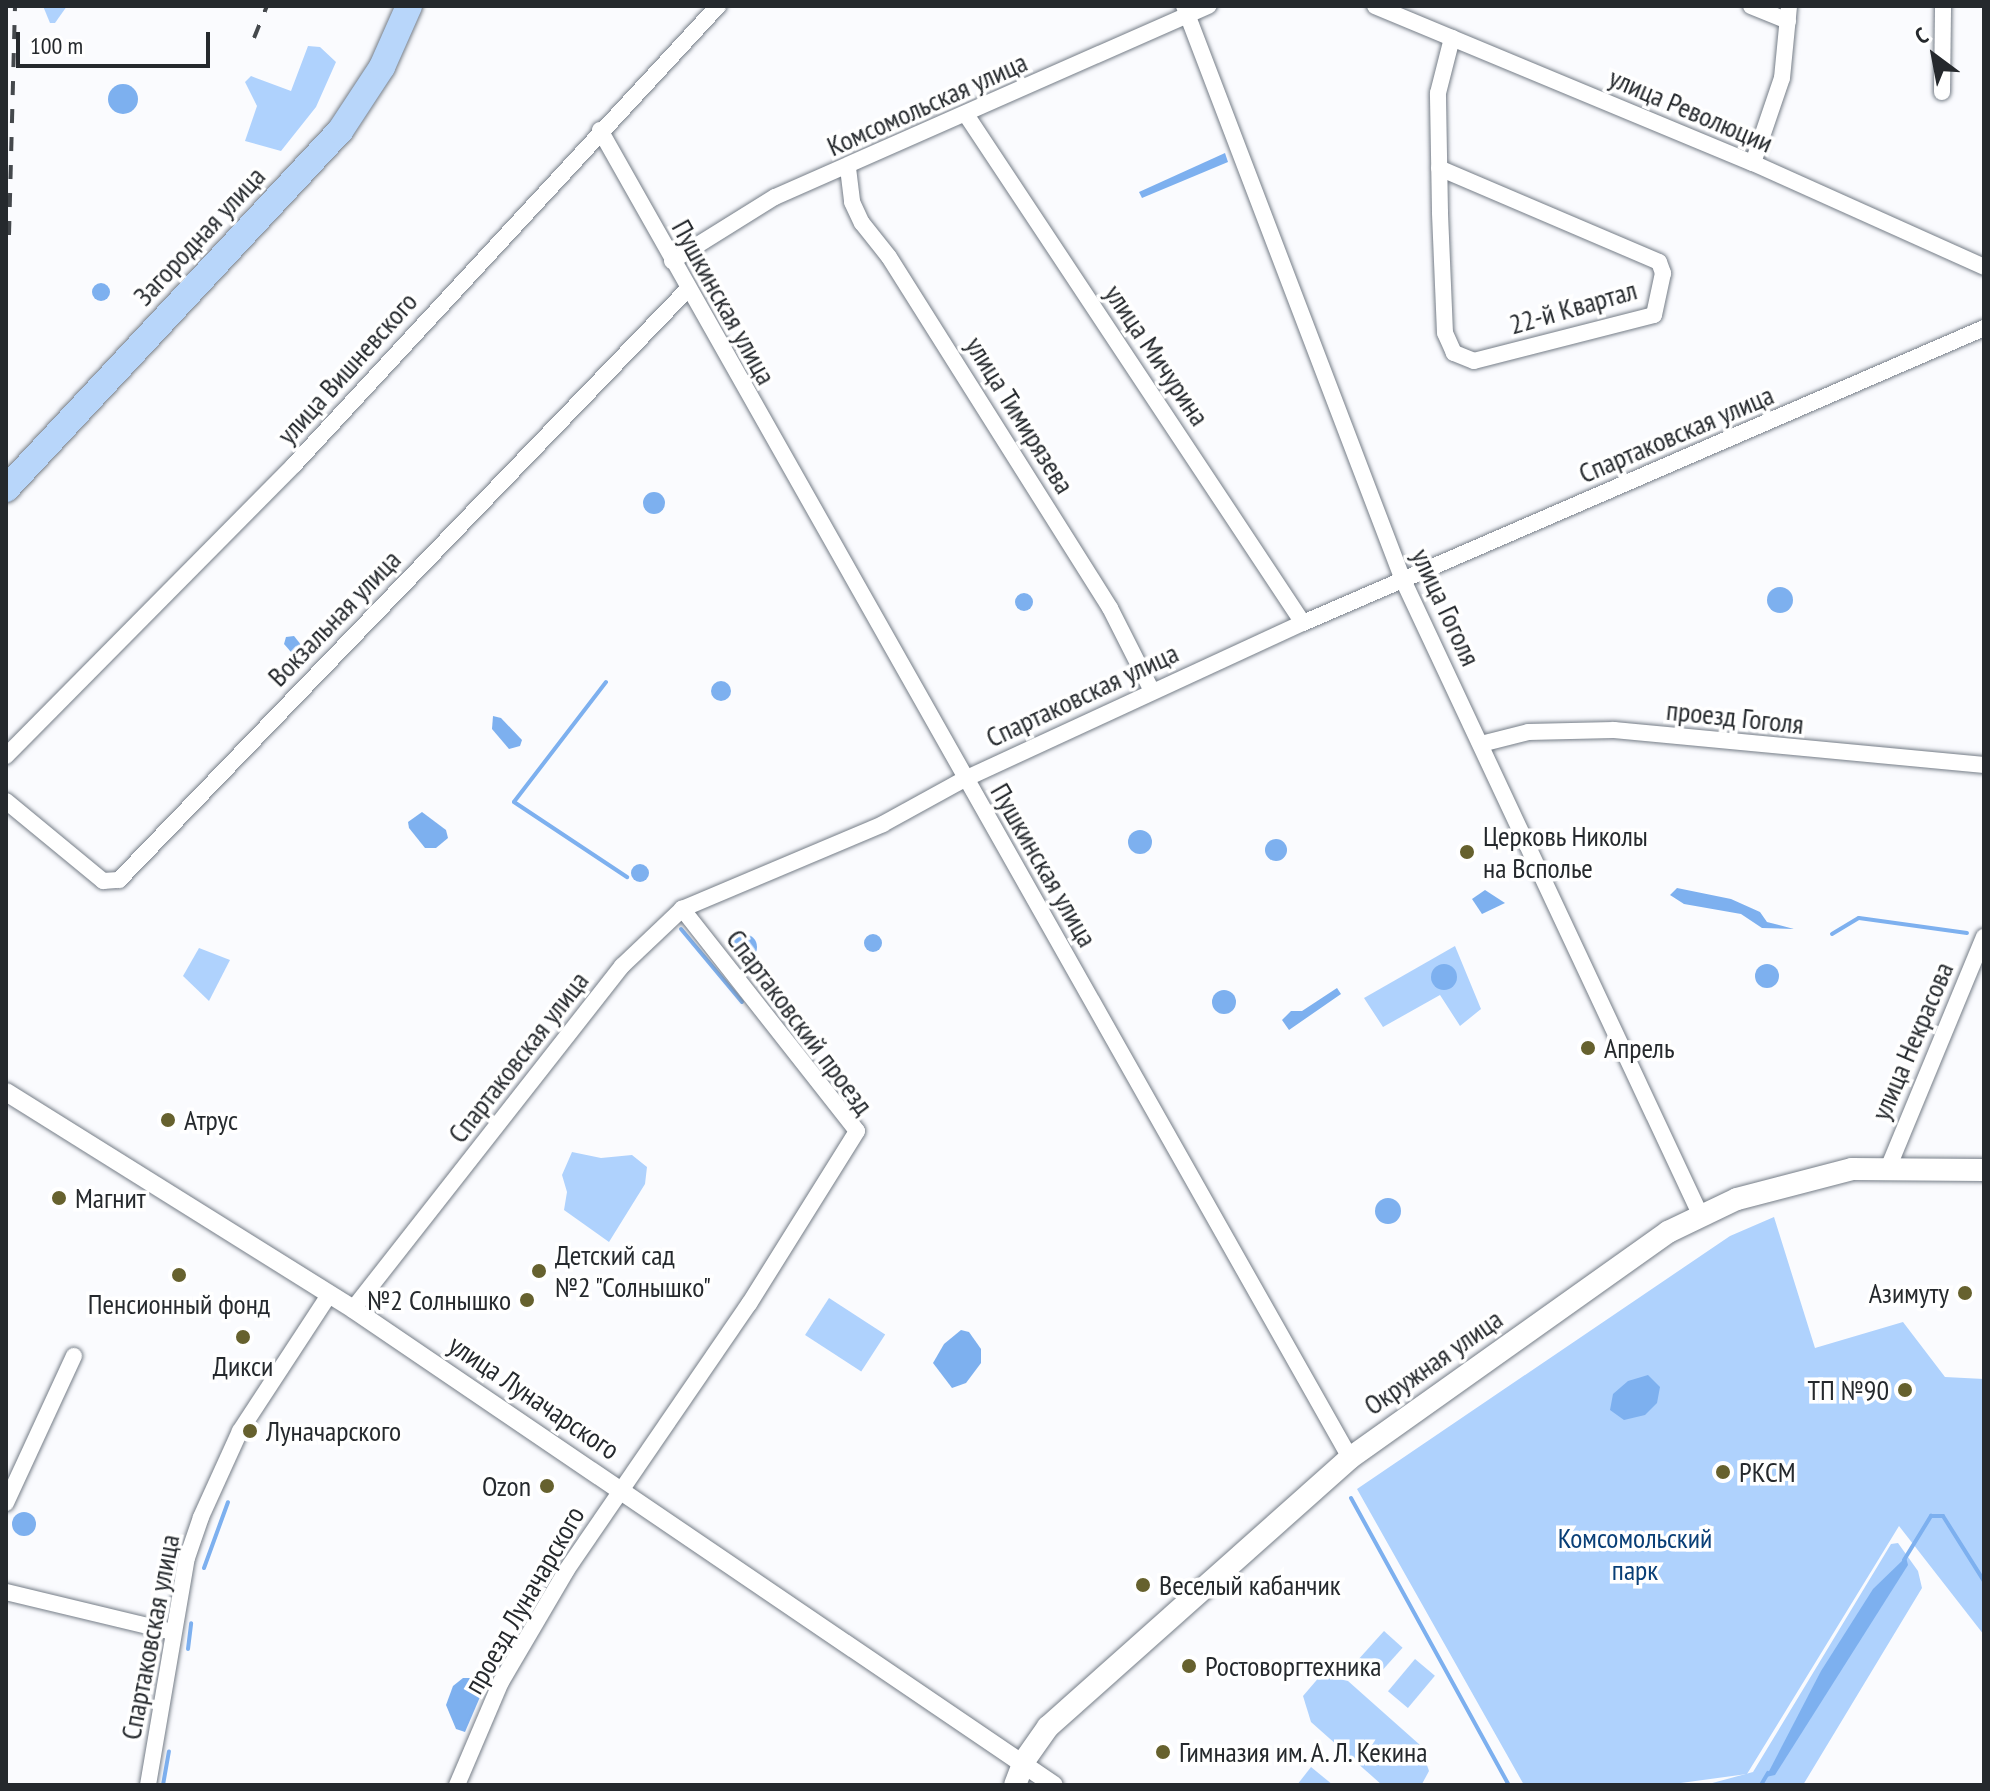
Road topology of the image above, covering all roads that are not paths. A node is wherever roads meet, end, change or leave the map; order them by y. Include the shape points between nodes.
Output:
1 (393, 6) edge
2 (409, 6) edge
3 (718, 6) edge
4 (1209, 6) edge
5 (1375, 6) edge
6 (1751, 6) edge
7 (1943, 6) edge
8 (1184, 11) edge
9 (1789, 14) edge
10 (1452, 38) junction
11 (1942, 92) dead end
12 (967, 116) junction
13 (600, 130) junction
14 (1753, 163) junction
15 (848, 168) junction
16 (1439, 168) junction
17 (672, 261) junction
18 (1984, 267) edge
19 (687, 290) junction
20 (1984, 328) edge
21 (6, 470) edge
22 (6, 489) edge
23 (1403, 580) junction
24 (1303, 623) junction
25 (1152, 691) junction
26 (1481, 744) junction
27 (6, 756) edge
28 (1984, 765) edge
29 (965, 779) junction
30 (6, 801) edge
31 (682, 909) junction
32 (1984, 937) edge
33 (6, 1092) edge
34 (1889, 1166) junction
35 (1984, 1170) edge
36 (1700, 1214) junction
37 (329, 1295) junction
38 (353, 1309) junction
39 (74, 1356) dead end
40 (1350, 1458) junction
41 (622, 1489) junction
42 (6, 1503) edge
43 (6, 1592) edge
44 (173, 1632) junction
45 (1024, 1761) junction
46 (148, 1785) edge
47 (457, 1785) edge
48 (1015, 1785) edge
49 (1054, 1785) edge

1 - 21 highway, Загородная улица via 368,62 323,130
2 - 22 highway, Загородная улица via 382,67 340,131
3 - 13 street, улица Вишневского
4 - 8 street, Комсомольская улица
5 - 10 street, улица Революции
6 - 9 street
7 - 11 street
8 - 12 street, Комсомольская улица
8 - 23 street, улица Гоголя
9 - 14 street via 1782,78
10 - 14 street, улица Революции
10 - 16 street, 22-й Квартал via 1438,93
12 - 15 street, Комсомольская улица
12 - 24 street, улица Мичурина
13 - 17 street, Пушкинская улица
13 - 27 street, улица Вишневского via 294,465
14 - 18 street, улица Революции
15 - 17 street, Комсомольская улица via 775,197
15 - 25 street, улица Тимирязева via 852,202 862,223 889,257 1110,608
16 - 16 street, 22-й Квартал via 1659,262 1663,273 1654,315 1464,360 1454,353 1445,333
17 - 19 street, Пушкинская улица
19 - 29 street, Пушкинская улица
19 - 30 street, Вокзальная улица via 119,880 103,881
20 - 23 street, Спартаковская улица
23 - 24 street, Спартаковская улица
23 - 26 street, улица Гоголя
24 - 25 street, Спартаковская улица
25 - 29 street, Спартаковская улица
26 - 28 street, проезд Гоголя via 1528,732 1614,730
26 - 36 street, улица Гоголя
29 - 31 street, Спартаковская улица via 883,824
29 - 40 street, Пушкинская улица
31 - 38 street, Спартаковская улица via 622,966
31 - 41 street, Спартаковский проезд via 857,1131 749,1304
32 - 34 street, улица Некрасова
33 - 37 street, улица Луначарского
34 - 35 main road, Окружная улица
34 - 36 main road, Окружная улица via 1810,1179
36 - 40 main road, Окружная улица
37 - 38 street, улица Луначарского
37 - 44 street, Спартаковская улица via 240,1431 187,1558
38 - 41 street, улица Луначарского
39 - 42 street
40 - 45 main road, Окружная улица via 1065,1710
41 - 45 street, улица Луначарского
41 - 47 street, проезд Луначарского via 517,1652
43 - 44 street
44 - 46 street, Спартаковская улица
45 - 48 main road, Окружная улица
45 - 49 street, улица Луначарского

